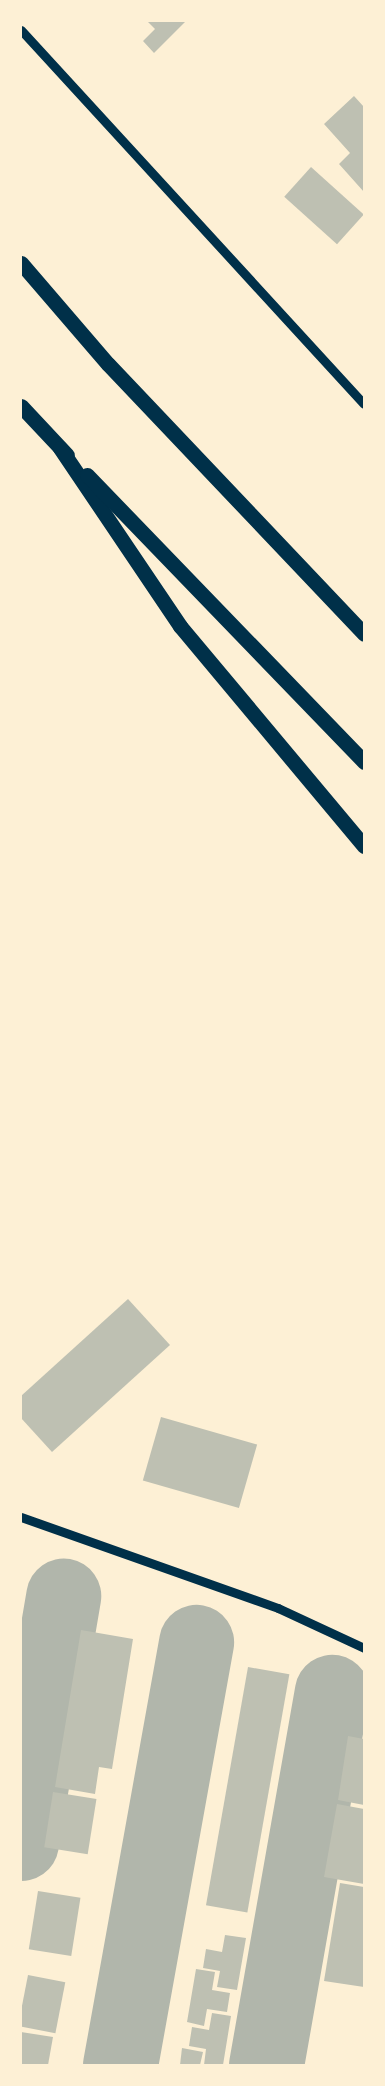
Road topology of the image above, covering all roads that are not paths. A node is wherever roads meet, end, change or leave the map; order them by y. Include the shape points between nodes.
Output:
1 (21, 30) edge
2 (21, 264) edge
3 (364, 404) edge
4 (21, 406) edge
5 (60, 448) junction
6 (364, 634) edge
7 (364, 762) edge
8 (364, 846) edge
9 (21, 1518) edge
10 (364, 1648) edge

1 - 3 street
2 - 6 highway via 108,364
4 - 5 highway
5 - 7 highway
5 - 8 highway via 180,626
9 - 10 street via 278,1608

